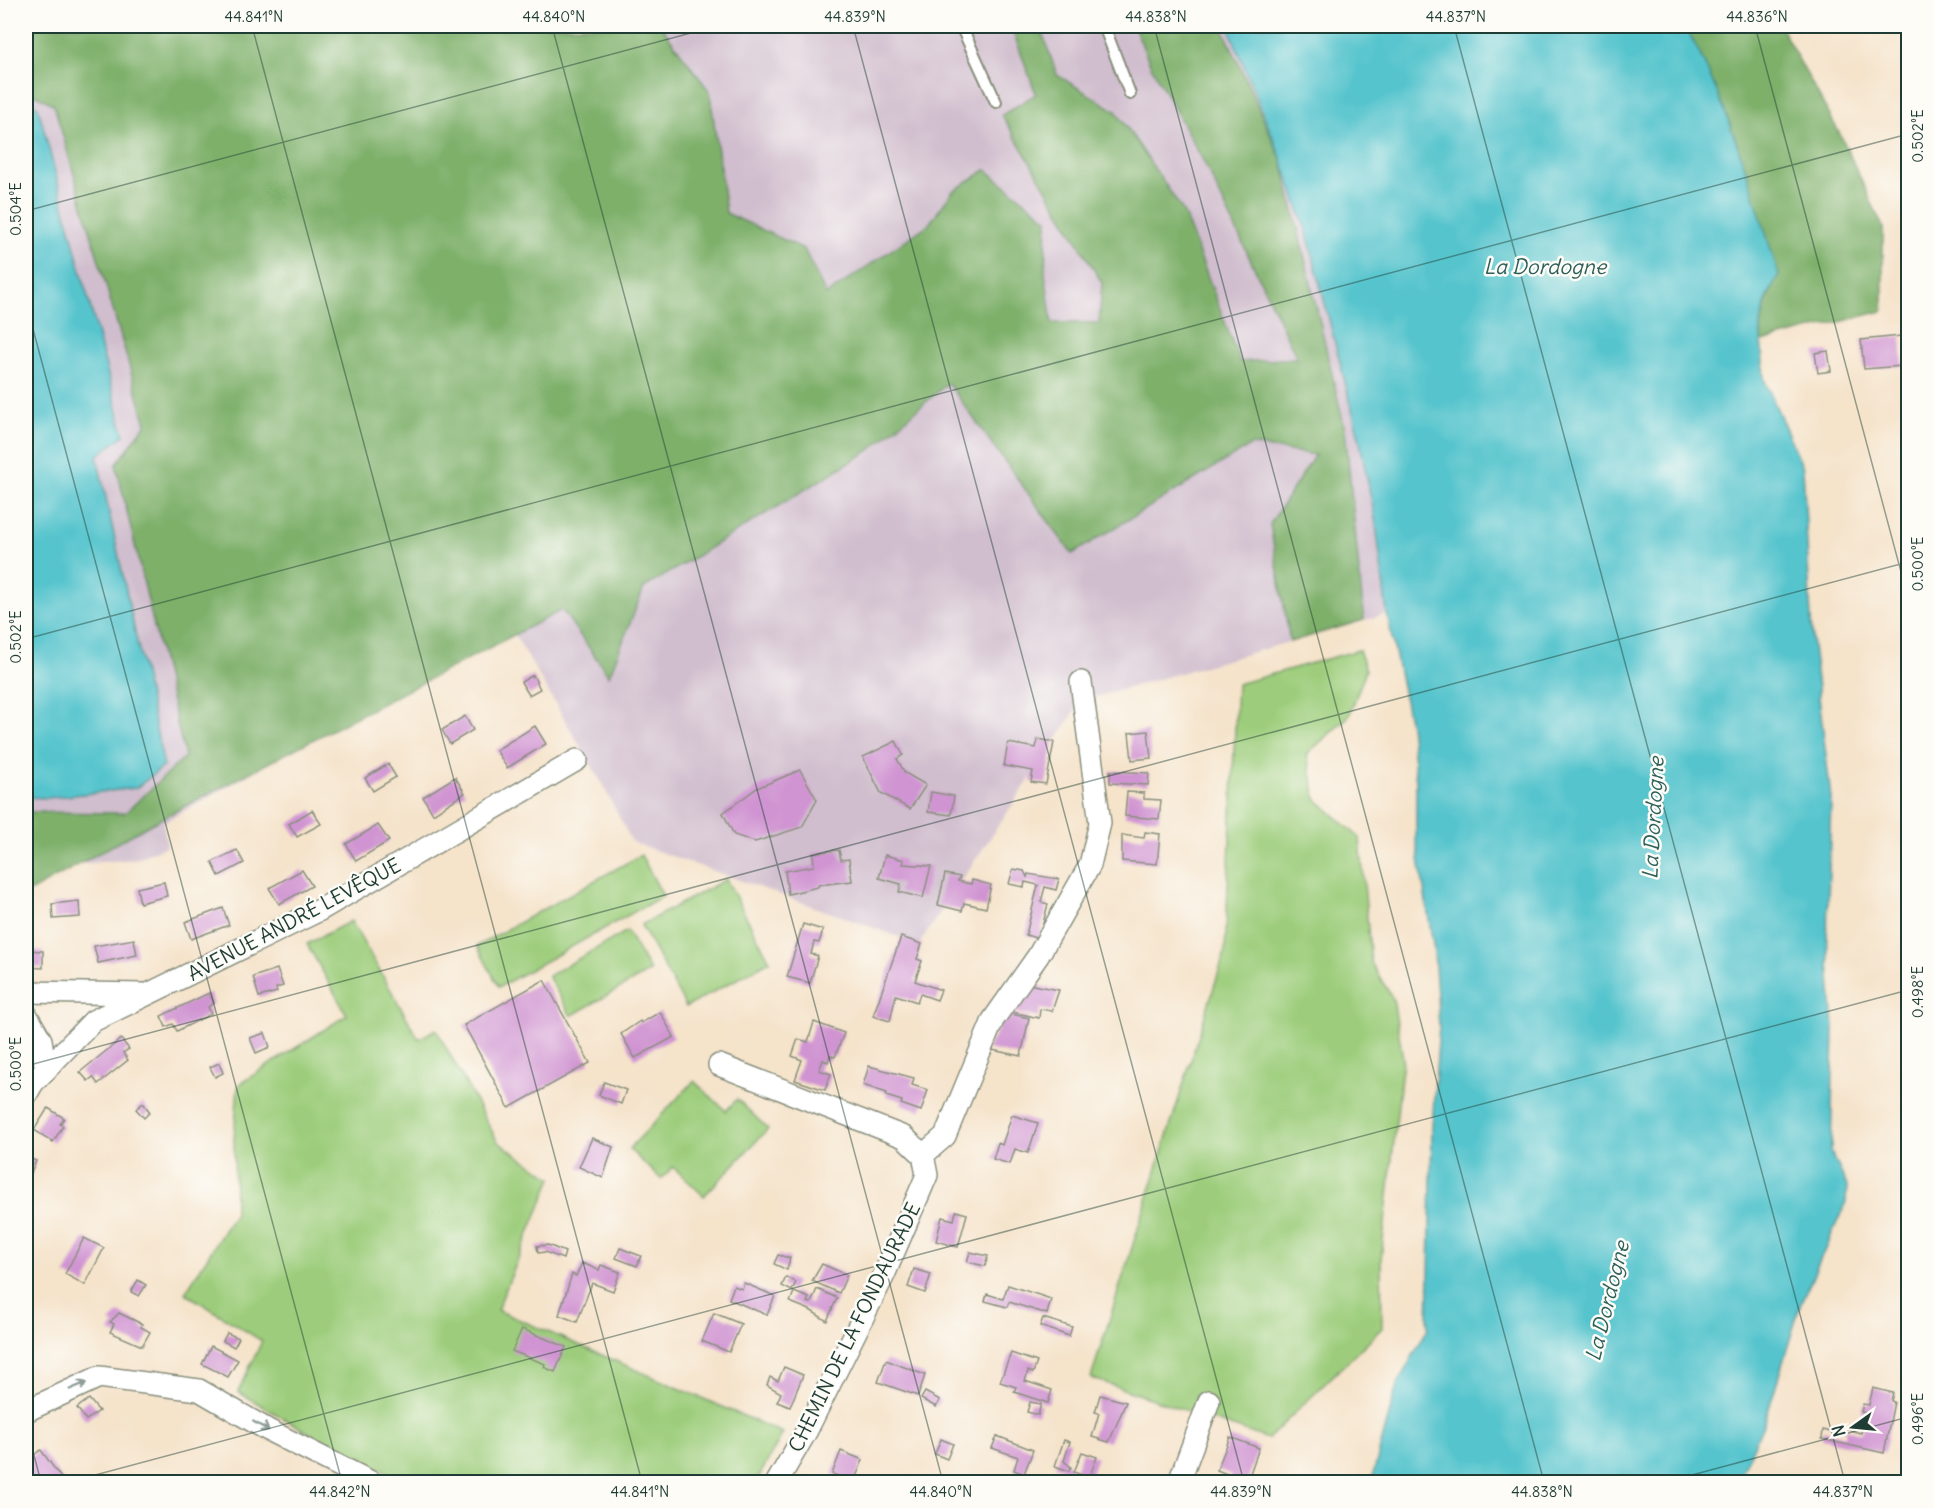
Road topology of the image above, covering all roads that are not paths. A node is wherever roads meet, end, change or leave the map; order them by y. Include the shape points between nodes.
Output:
1 (961, 26) edge
2 (1104, 26) edge
3 (1130, 94) dead end
4 (996, 102) dead end
5 (1081, 681) dead end
6 (577, 760) dead end
7 (26, 992) edge
8 (149, 994) junction
9 (26, 1014) edge
10 (719, 1065) dead end
11 (46, 1070) junction
12 (26, 1095) edge
13 (923, 1155) junction
14 (1209, 1401) dead end
15 (26, 1411) edge
16 (371, 1482) edge
17 (777, 1482) edge
18 (1179, 1482) edge

1 - 4 lane
2 - 3 lane
5 - 13 street via 1100,823 1090,865 1038,956 993,1020 945,1136
6 - 8 street, AVENUE ANDRÉ LEVÊQUE via 320,910
7 - 8 street
8 - 11 street, AVENUE ANDRÉ LEVÊQUE via 93,1021
9 - 11 street via 41,1040
10 - 13 street via 904,1137
11 - 12 street, AVENUE ANDRÉ LEVÊQUE
13 - 17 street, CHEMIN DE LA FONDAURADE via 927,1175 884,1275
14 - 18 street
15 -> 16 street via 99,1377 199,1390

